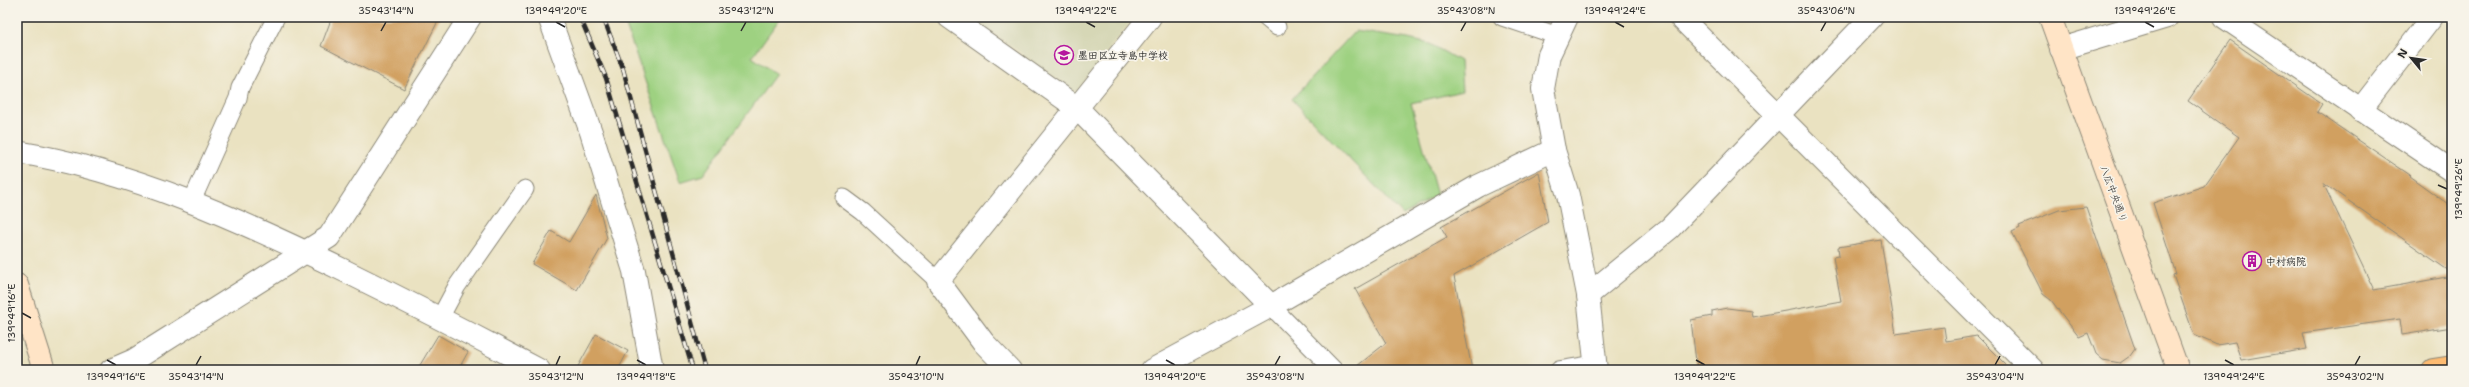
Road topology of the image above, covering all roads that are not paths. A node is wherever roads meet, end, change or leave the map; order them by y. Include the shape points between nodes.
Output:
1 (276, 17) edge
2 (470, 17) edge
3 (549, 17) edge
4 (949, 17) edge
5 (1150, 17) edge
6 (1502, 17) edge
7 (1680, 17) edge
8 (1872, 17) edge
9 (2050, 17) edge
10 (2167, 17) edge
11 (2224, 17) edge
12 (2432, 17) edge
13 (1563, 26) edge
14 (2061, 49) junction
15 (1076, 107) junction
16 (2360, 110) junction
17 (1779, 116) junction
18 (1554, 150) junction
19 (17, 152) edge
20 (2452, 171) edge
21 (525, 190) dead end
22 (844, 198) dead end
23 (192, 201) junction
24 (305, 252) junction
25 (938, 281) junction
26 (17, 285) edge
27 (1588, 295) junction
28 (1271, 306) junction
29 (440, 318) junction
30 (1596, 367) edge
31 (2452, 367) edge
32 (44, 370) edge
33 (112, 370) edge
34 (539, 370) edge
35 (652, 370) edge
36 (1010, 370) edge
37 (1152, 370) edge
38 (1334, 370) edge
39 (1559, 370) edge
40 (2033, 370) edge
41 (2178, 370) edge
42 (2434, 370) edge

1 - 23 lane via 240,88 238,98
2 - 24 street via 329,237
3 - 35 street via 591,132 634,271
4 - 15 street
5 - 15 street
6 - 13 lane
7 - 17 street
8 - 17 street
9 - 14 street, 八広中央通り
10 - 14 street
11 - 16 street
12 - 16 street
13 - 18 street via 1549,55 1543,89
14 - 41 street, 八広中央通り
15 - 25 street
15 - 28 street
16 - 20 street
17 - 27 street via 1670,228
17 - 40 street
18 - 27 street via 1568,195
18 - 28 street via 1478,186
19 - 23 street via 61,159
21 - 29 lane via 457,286
22 - 25 lane via 863,212
23 - 24 street
24 - 29 street
24 - 33 street via 134,360
25 - 36 street via 984,343
26 - 32 street
27 - 30 street
28 - 37 street
28 - 38 lane
29 - 34 street
30 - 39 lane
31 - 42 main road

